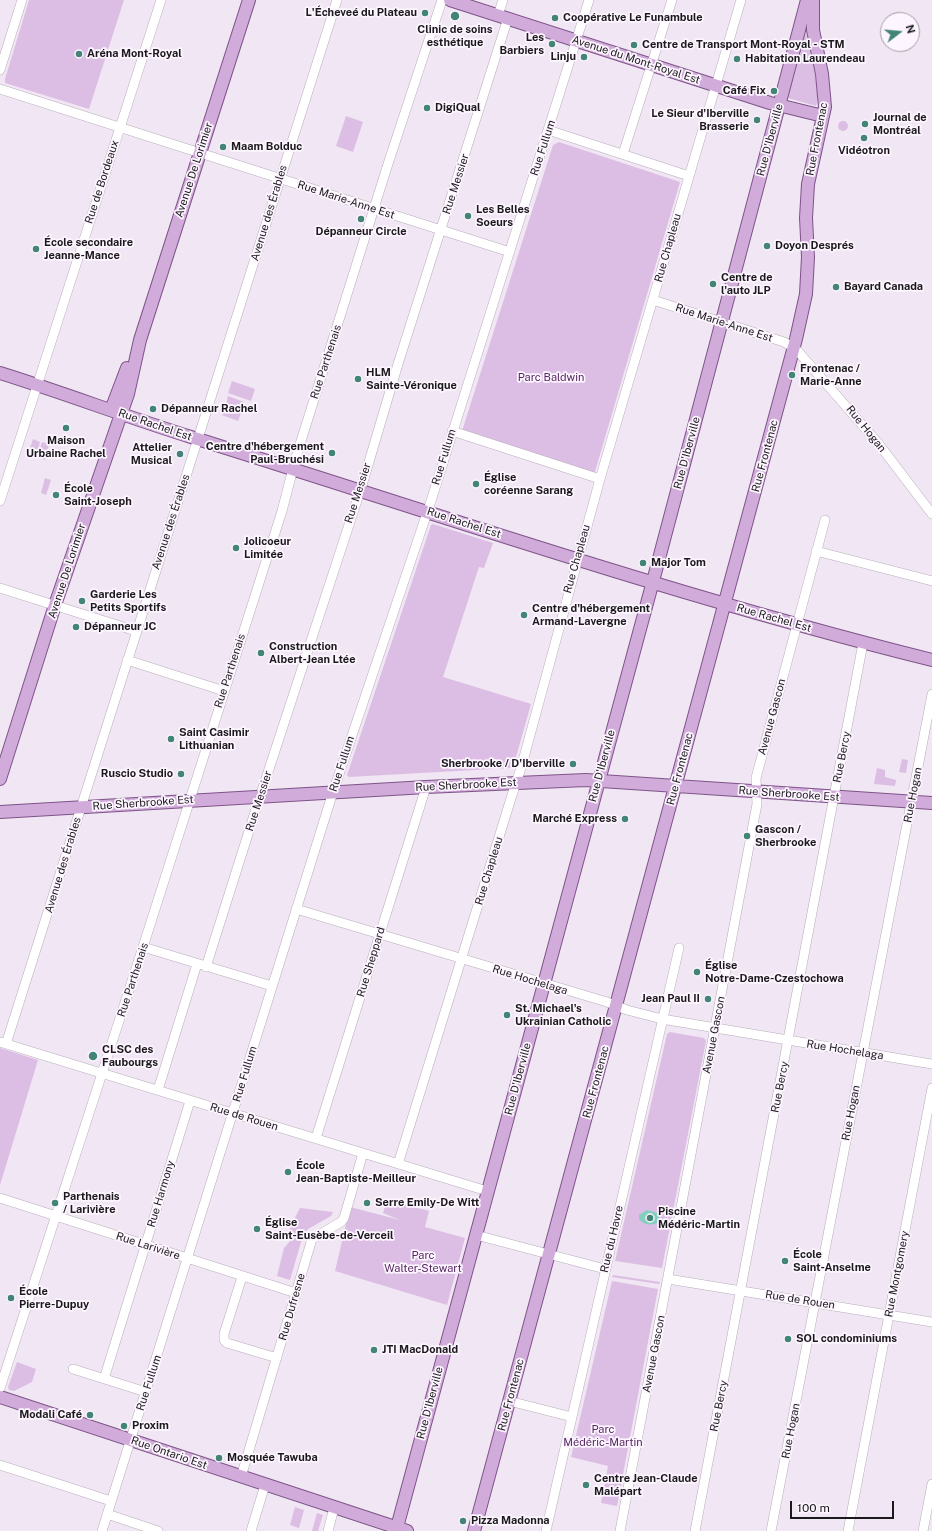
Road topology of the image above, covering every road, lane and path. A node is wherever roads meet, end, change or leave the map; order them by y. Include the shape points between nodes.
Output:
1 (22, 0) edge
2 (161, 0) edge
3 (249, 0) edge
4 (337, 0) edge
5 (442, 0) edge
6 (450, 0) edge
7 (503, 0) edge
8 (589, 0) edge
9 (672, 0) edge
10 (741, 0) edge
11 (807, 0) edge
12 (813, 0) edge
13 (503, 17) junction
14 (576, 41) junction
15 (652, 66) junction
16 (0, 70) edge
17 (716, 86) junction
18 (0, 89) edge
19 (779, 106) junction
20 (823, 116) junction
21 (120, 126) junction
22 (548, 130) junction
23 (199, 153) junction
24 (623, 154) junction
25 (689, 176) junction
26 (280, 179) junction
27 (374, 209) junction
28 (441, 230) junction
29 (510, 252) junction
30 (653, 300) junction
31 (722, 321) junction
32 (794, 348) junction
33 (0, 373) edge
34 (38, 385) junction
35 (116, 412) junction
36 (452, 432) junction
37 (198, 439) junction
38 (293, 469) junction
39 (600, 479) junction
40 (359, 490) junction
41 (0, 501) edge
42 (426, 511) junction
43 (932, 514) edge
44 (825, 520) dead end
45 (816, 551) junction
46 (577, 559) junction
47 (932, 581) edge
48 (652, 583) junction
49 (0, 588) edge
50 (724, 604) junction
51 (55, 605) junction
52 (796, 625) junction
53 (136, 631) junction
54 (863, 643) junction
55 (127, 660) junction
56 (932, 660) edge
57 (224, 691) junction
58 (932, 694) edge
59 (0, 779) edge
60 (599, 780) junction
61 (516, 782) junction
62 (676, 786) junction
63 (426, 787) junction
64 (333, 792) junction
65 (756, 792) junction
66 (260, 797) junction
67 (835, 797) junction
68 (189, 800) junction
69 (912, 802) junction
70 (932, 803) edge
71 (81, 807) junction
72 (0, 812) edge
73 (296, 909) junction
74 (379, 934) junction
75 (144, 947) junction
76 (679, 948) dead end
77 (461, 960) junction
78 (197, 964) junction
79 (206, 967) junction
80 (543, 984) junction
81 (272, 986) junction
82 (617, 1006) junction
83 (662, 1019) junction
84 (715, 1028) junction
85 (788, 1041) junction
86 (3, 1043) edge
87 (862, 1053) junction
88 (932, 1064) edge
89 (103, 1073) junction
90 (932, 1088) edge
91 (158, 1090) junction
92 (190, 1101) junction
93 (233, 1113) junction
94 (316, 1138) junction
95 (364, 1153) junction
96 (398, 1164) junction
97 (488, 1191) junction
98 (0, 1198) edge
99 (56, 1216) junction
100 (476, 1235) junction
101 (145, 1245) junction
102 (549, 1254) junction
103 (187, 1259) junction
104 (605, 1268) junction
105 (242, 1277) junction
106 (668, 1279) junction
107 (741, 1291) junction
108 (296, 1293) junction
109 (815, 1302) junction
110 (889, 1315) junction
111 (932, 1322) edge
112 (277, 1358) junction
113 (73, 1369) dead end
114 (104, 1379) junction
115 (0, 1388) edge
116 (146, 1392) junction
117 (0, 1397) edge
118 (509, 1401) junction
119 (572, 1417) junction
120 (131, 1440) junction
121 (0, 1465) edge
122 (241, 1477) junction
123 (932, 1484) edge
124 (265, 1485) junction
125 (111, 1501) junction
126 (334, 1508) junction
127 (107, 1514) junction
128 (400, 1530) edge
129 (102, 1531) edge
130 (158, 1531) edge
131 (251, 1531) edge
132 (328, 1531) edge
133 (474, 1531) edge
134 (546, 1531) edge
135 (620, 1531) edge
136 (695, 1531) edge
137 (771, 1531) edge
138 (848, 1531) edge
139 (923, 1531) edge

1 - 16 street
2 - 21 street, Rue de Bordeaux
3 - 23 main road, Avenue De Lorimier
4 - 26 street, Avenue des Érables
5 - 27 street, Rue Parthenais
6 - 13 main road, Avenue du Mont-Royal Est
7 - 13 street, Rue Messier
8 - 14 street, Rue Fullum
9 - 15 street
10 - 17 street, Rue Chapleau
11 - 19 main road, Rue D'Iberville
12 - 20 main road, Rue Frontenac via 813,30 824,90
13 - 14 main road, Avenue du Mont-Royal Est
13 - 28 street, Rue Messier
14 - 15 main road, Avenue du Mont-Royal Est
14 - 22 street, Rue Fullum
15 - 17 main road, Avenue du Mont-Royal Est
15 - 24 street
17 - 19 main road, Avenue du Mont-Royal Est
17 - 25 street, Rue Chapleau
18 - 21 street, Rue Marie-Anne Est
19 - 20 main road, Avenue du Mont-Royal Est
19 - 31 main road, Rue D'Iberville
20 - 32 main road, Rue Frontenac via 808,184 806,294
21 - 23 street, Rue Marie-Anne Est
21 - 34 street, Rue de Bordeaux
22 - 24 street
22 - 29 street, Rue Fullum
23 - 26 street, Rue Marie-Anne Est
23 - 35 main road, Avenue De Lorimier via 140,340 128,394
24 - 25 street
25 - 30 street, Rue Chapleau
26 - 27 street, Rue Marie-Anne Est
26 - 37 street, Avenue des Érables
27 - 28 street, Rue Marie-Anne Est
27 - 38 street, Rue Parthenais
28 - 29 street, Rue Marie-Anne Est
28 - 40 street, Rue Messier
29 - 36 street, Rue Fullum
30 - 31 street, Rue Marie-Anne Est
30 - 39 street, Rue Chapleau
31 - 32 street, Rue Marie-Anne Est via 784,342
31 - 48 main road, Rue D'Iberville
32 - 43 street, Rue Hogan via 878,443
32 - 50 main road, Rue Frontenac
33 - 34 main road, Rue Rachel Est
34 - 35 main road, Rue Rachel Est
34 - 41 street, Rue de Bordeaux
35 - 37 main road, Rue Rachel Est
35 - 51 main road, Avenue De Lorimier
36 - 39 street
36 - 42 street, Rue Fullum
37 - 38 main road, Rue Rachel Est
37 - 53 street, Avenue des Érables
38 - 40 main road, Rue Rachel Est
38 - 57 street, Rue Parthenais
39 - 46 street, Rue Chapleau
40 - 42 main road, Rue Rachel Est
40 - 66 street, Rue Messier
42 - 46 main road, Rue Rachel Est
42 - 64 street, Rue Fullum
44 - 45 street, Avenue Gascon
45 - 47 street
45 - 52 street, Avenue Gascon
46 - 48 main road, Rue Rachel Est
46 - 61 street, Rue Chapleau
48 - 50 main road, Rue Rachel Est
48 - 60 main road, Rue D'Iberville
49 - 51 street
50 - 52 main road, Rue Rachel Est
50 - 62 main road, Rue Frontenac
51 - 53 street
51 - 59 main road, Avenue De Lorimier
52 - 54 main road, Rue Rachel Est
52 - 65 street, Avenue Gascon via 756,778
53 - 55 street, Avenue des Érables
54 - 56 main road, Rue Rachel Est
54 - 67 street, Rue Bercy
55 - 57 street
55 - 71 street, Avenue des Érables
57 - 68 street, Rue Parthenais
58 - 69 street, Rue Hogan
60 - 61 main road, Rue Sherbrooke Est
60 - 62 main road, Rue Sherbrooke Est
60 - 80 main road, Rue D'Iberville
61 - 63 main road, Rue Sherbrooke Est
61 - 77 street, Rue Chapleau
62 - 65 main road, Rue Sherbrooke Est
62 - 82 main road, Rue Frontenac
63 - 64 main road, Rue Sherbrooke Est
63 - 74 street, Rue Sheppard
64 - 66 main road, Rue Sherbrooke Est
64 - 73 street, Rue Fullum
65 - 67 main road, Rue Sherbrooke Est
65 - 84 street, Avenue Gascon via 757,804
66 - 68 main road, Rue Sherbrooke Est
66 - 79 street, Rue Messier
67 - 69 main road, Rue Sherbrooke Est
67 - 85 street, Rue Bercy
68 - 71 main road, Rue Sherbrooke Est
68 - 75 street, Rue Parthenais
69 - 70 main road, Rue Sherbrooke Est
69 - 87 street, Rue Hogan
71 - 72 main road, Rue Sherbrooke Est
71 - 86 street, Avenue des Érables
73 - 74 street, Rue Hochelaga
73 - 81 street, Rue Fullum
74 - 77 street, Rue Hochelaga
74 - 94 street, Rue Sheppard
75 - 78 street
75 - 89 street, Rue Parthenais
76 - 83 street, Rue du Havre
77 - 80 street, Rue Hochelaga
77 - 96 street, Rue Chapleau
78 - 79 street
78 - 91 street
79 - 81 street
80 - 82 street, Rue Hochelaga
80 - 97 main road, Rue D'Iberville
81 - 93 street, Rue Fullum
82 - 83 street, Rue Hochelaga
82 - 102 main road, Rue Frontenac
83 - 84 street, Rue Hochelaga
83 - 104 street, Rue du Havre
84 - 85 street, Rue Hochelaga
84 - 106 street, Avenue Gascon
85 - 87 street, Rue Hochelaga
85 - 107 street, Rue Bercy
86 - 89 street, Rue de Rouen
87 - 88 street, Rue Hochelaga
87 - 109 street, Rue Hogan
89 - 91 street, Rue de Rouen
89 - 99 street, Rue Parthenais
90 - 110 street, Rue Montgomery
91 - 92 street, Rue de Rouen
92 - 93 street, Rue de Rouen
92 - 101 street, Rue Harmony
93 - 94 street, Rue de Rouen
93 - 103 street, Rue Fullum
94 - 95 street, Rue de Rouen
95 - 96 street, Rue de Rouen
95 - 108 street, Rue Dufresne via 342,1221 312,1240
96 - 97 street, Rue de Rouen
97 - 100 main road, Rue D'Iberville
98 - 99 street, Rue Larivière
99 - 101 street, Rue Larivière
99 - 115 street, Rue Parthenais
100 - 102 street
100 - 128 main road, Rue D'Iberville
101 - 103 street, Rue Larivière
101 - 114 street, Rue Harmony
102 - 104 street
102 - 118 main road, Rue Frontenac
103 - 105 street, Rue Larivière
103 - 116 street, Rue Fullum
104 - 119 street, Rue du Havre
105 - 108 street, Rue Larivière
105 - 112 street via 224,1340
106 - 107 street, Rue de Rouen
106 - 135 street, Avenue Gascon
107 - 109 street, Rue de Rouen
107 - 136 street, Rue Bercy
108 - 112 street, Rue Dufresne
109 - 110 street, Rue de Rouen
109 - 137 street, Rue Hogan
110 - 111 street, Rue de Rouen
110 - 138 street, Rue Montgomery
112 - 122 street, Rue Dufresne
113 - 114 street
114 - 116 street
116 - 120 street, Rue Fullum
117 - 120 main road, Rue Ontario Est
118 - 119 street
118 - 133 main road, Rue Frontenac
119 - 134 street, Rue du Havre
120 - 122 main road, Rue Ontario Est
120 - 125 street, Rue Fullum
121 - 125 street
122 - 124 main road, Rue Ontario Est
123 - 139 street
124 - 126 main road, Rue Ontario Est
124 - 131 street
125 - 127 street, Rue Fullum
126 - 128 main road, Rue Ontario Est
126 - 132 street
127 - 129 street, Rue Fullum
127 - 130 street

